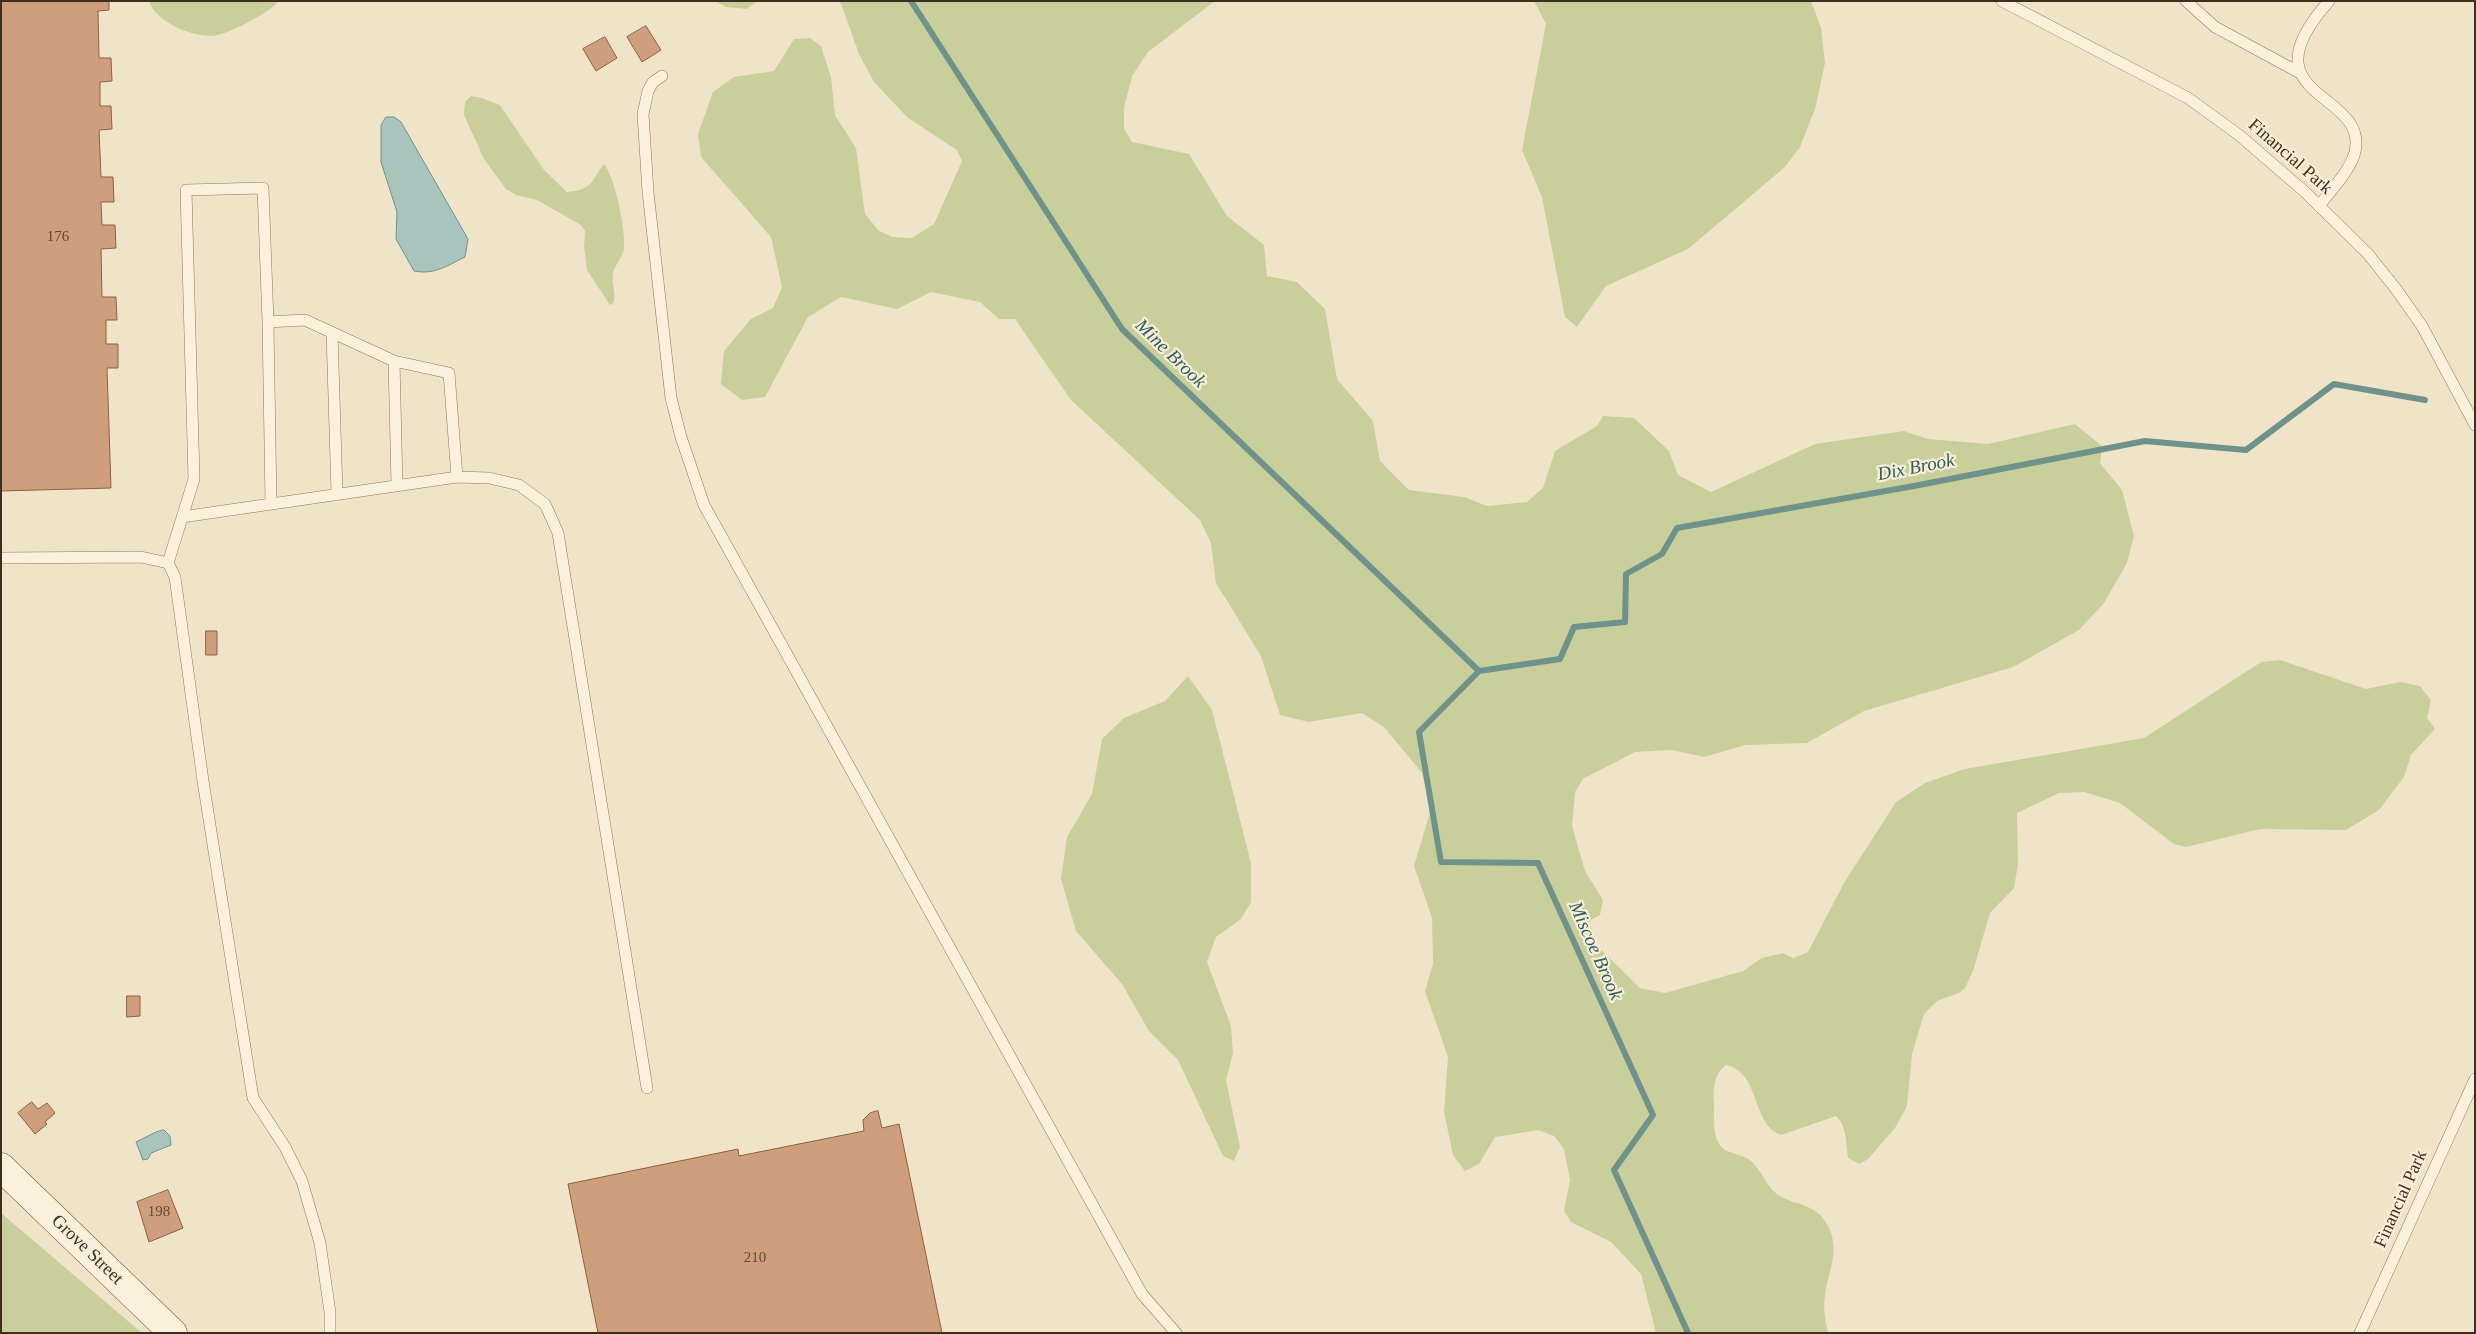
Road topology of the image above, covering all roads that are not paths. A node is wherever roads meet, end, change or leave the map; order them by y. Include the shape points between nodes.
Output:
1 (2002, 1) edge
2 (2186, 1) edge
3 (2329, 1) edge
4 (2300, 73) junction
5 (662, 76) dead end
6 (2319, 206) junction
7 (268, 322) junction
8 (332, 333) junction
9 (394, 362) junction
10 (2475, 425) edge
11 (458, 477) junction
12 (397, 485) junction
13 (337, 493) junction
14 (271, 503) junction
15 (182, 517) junction
16 (1, 558) edge
17 (168, 563) junction
18 (2475, 1079) edge
19 (647, 1088) dead end
20 (1, 1167) edge
21 (173, 1333) edge
22 (330, 1333) edge
23 (1176, 1333) edge
24 (2360, 1333) edge

1 - 6 lane, Financial Park via 2188,98 2239,135
2 - 4 lane via 2215,27
3 - 4 lane via 2310,23 2300,42
4 - 6 lane via 2309,86 2346,118 2356,135 2355,153
5 - 23 lane via 648,91 643,114 648,192 671,398 704,505 1142,1294
6 - 10 lane, Financial Park via 2368,254 2417,319
7 - 8 lane via 305,320
7 - 14 lane
7 - 15 lane via 263,188 186,190 194,480
8 - 9 lane
8 - 13 lane
9 - 11 lane via 449,373
9 - 12 lane
11 - 12 lane
11 - 19 lane via 489,478 519,485 545,504 558,533
12 - 13 lane
13 - 14 lane
14 - 15 lane
15 - 17 lane
16 - 17 lane via 141,557
17 - 22 lane via 175,577 203,781 253,1098 285,1147 302,1181 320,1243
18 - 24 lane, Financial Park
20 - 21 main road, Grove Street

